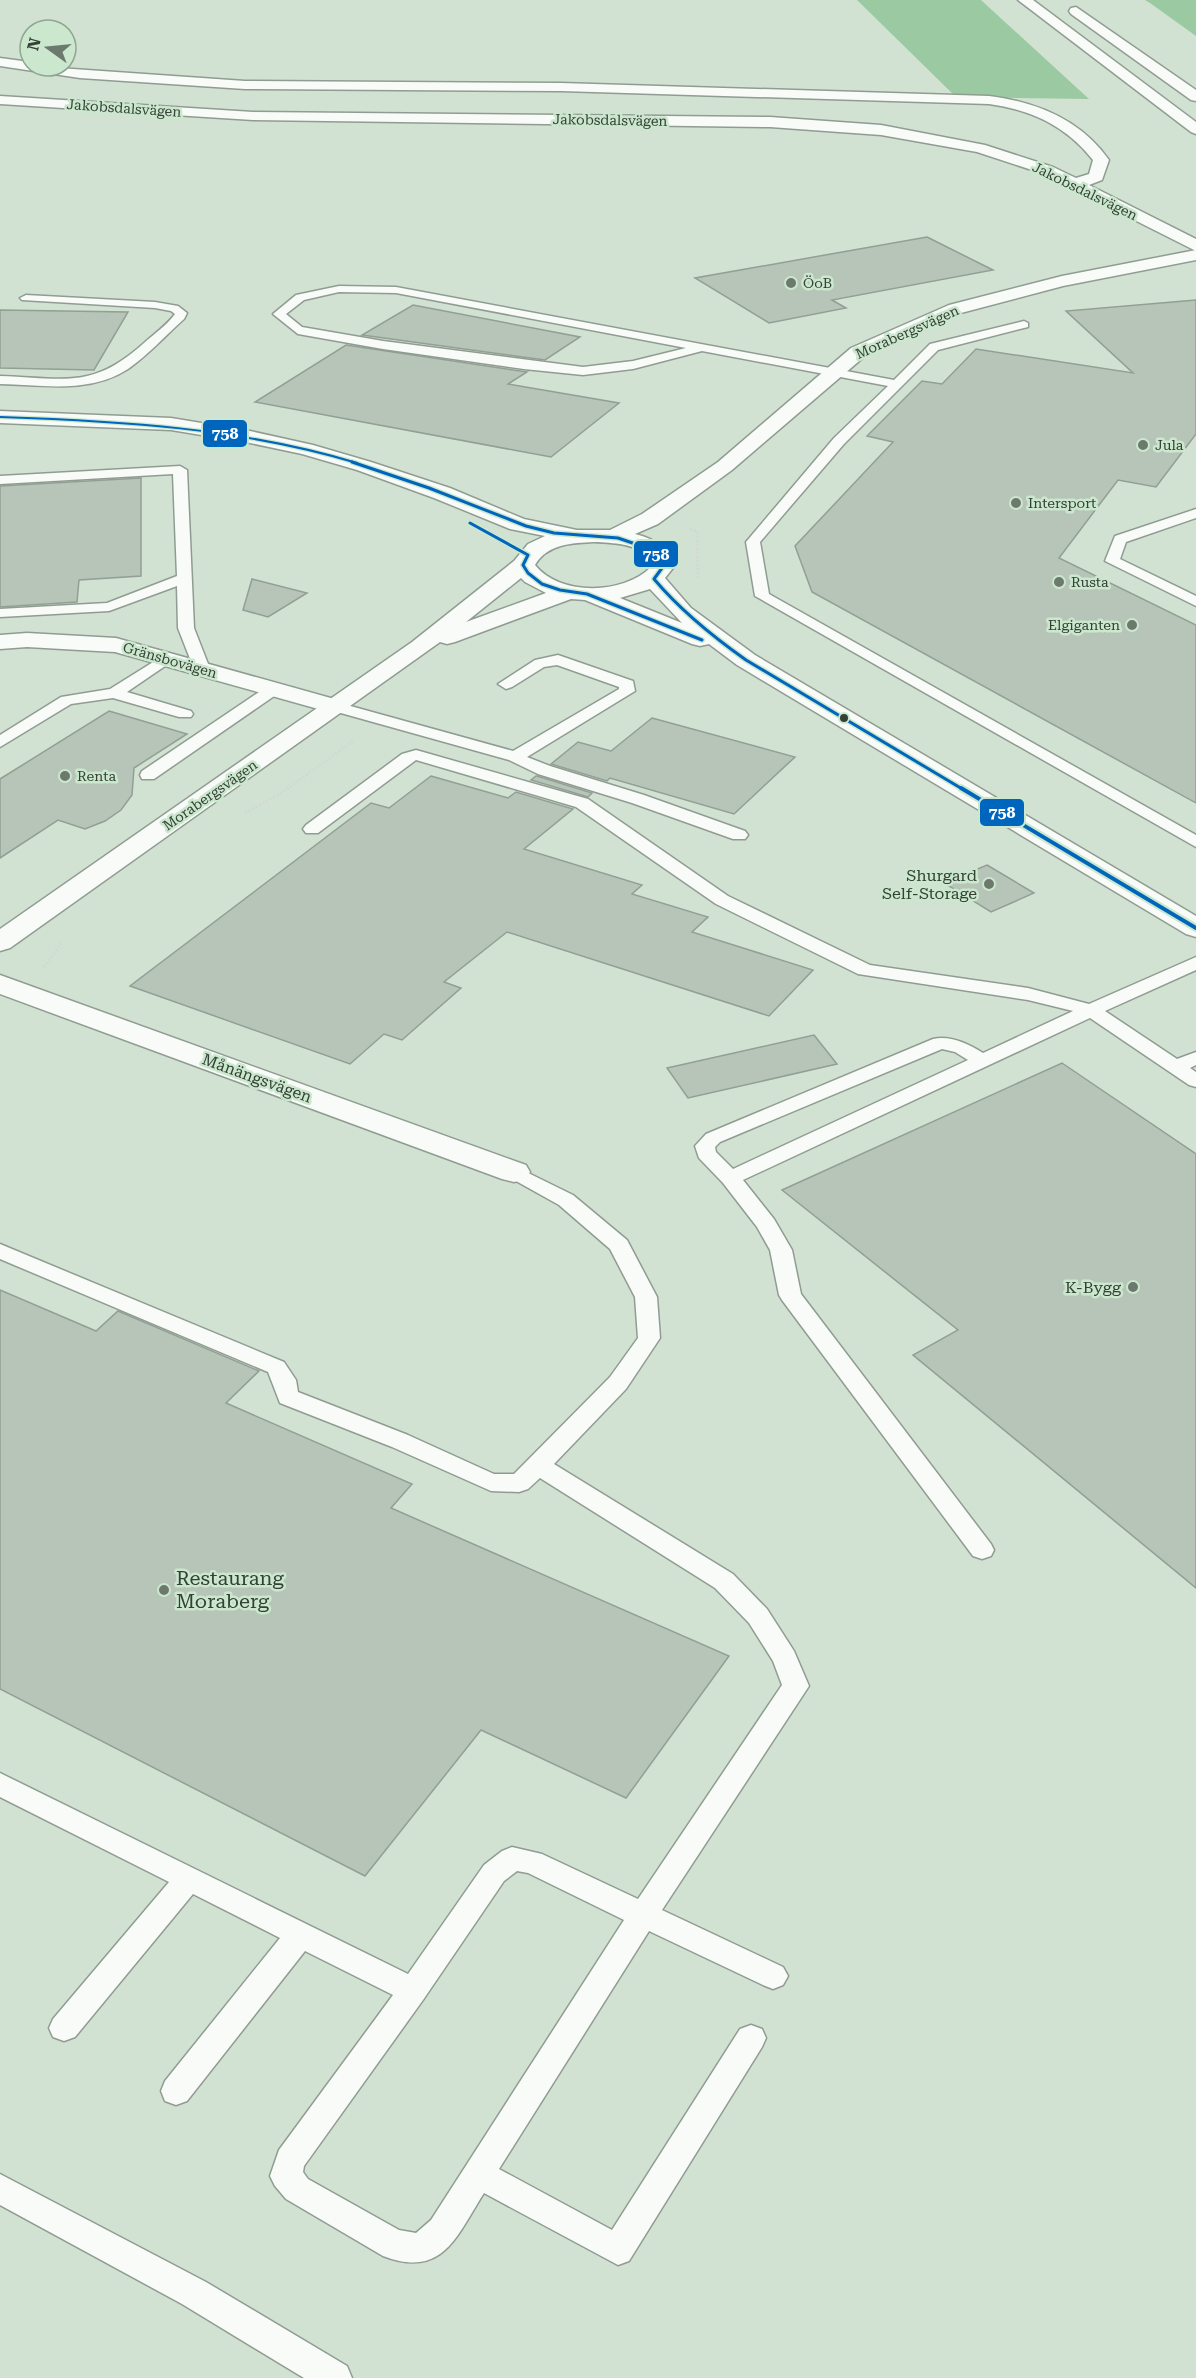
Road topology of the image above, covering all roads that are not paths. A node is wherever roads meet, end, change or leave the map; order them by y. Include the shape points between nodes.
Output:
1 (1025, 0) edge
2 (1061, 0) edge
3 (0, 62) edge
4 (1196, 97) edge
5 (0, 100) edge
6 (1196, 129) edge
7 (1075, 184) junction
8 (1196, 246) edge
9 (1196, 255) edge
10 (26, 298) dead end
11 (1024, 325) dead end
12 (704, 347) junction
13 (834, 372) junction
14 (0, 380) edge
15 (897, 384) junction
16 (0, 417) edge
17 (364, 466) junction
18 (725, 466) junction
19 (0, 480) edge
20 (1196, 513) edge
21 (575, 536) junction
22 (614, 536) junction
23 (525, 560) junction
24 (657, 568) junction
25 (184, 578) junction
26 (578, 593) junction
27 (1196, 602) edge
28 (0, 613) edge
29 (0, 642) edge
30 (420, 647) junction
31 (166, 659) junction
32 (746, 660) junction
33 (202, 669) junction
34 (506, 684) dead end
35 (274, 689) junction
36 (114, 693) junction
37 (336, 706) junction
38 (184, 714) dead end
39 (0, 742) edge
40 (515, 757) junction
41 (148, 775) dead end
42 (312, 829) dead end
43 (740, 835) dead end
44 (1196, 842) edge
45 (1196, 928) edge
46 (0, 942) edge
47 (1196, 963) edge
48 (7, 987) edge
49 (1091, 1010) junction
50 (1196, 1058) edge
51 (981, 1060) junction
52 (1176, 1067) junction
53 (1196, 1081) edge
54 (514, 1172) joint
55 (730, 1178) junction
56 (0, 1251) edge
57 (538, 1466) junction
58 (982, 1550) dead end
59 (0, 1784) edge
60 (189, 1879) junction
61 (643, 1916) junction
62 (300, 1935) junction
63 (773, 1976) dead end
64 (413, 1991) junction
65 (64, 2028) dead end
66 (752, 2038) dead end
67 (176, 2091) dead end
68 (478, 2174) junction
69 (0, 2188) edge
70 (335, 2378) edge

1 - 6 main road
2 - 4 main road
3 - 7 main road via 80,74 245,85 561,87 1008,103 1037,110 1089,144 1101,160 1096,177
5 - 7 main road, Jakobsdalsvägen via 253,116 831,124 906,133 980,148 1047,170
7 - 8 main road, Jakobsdalsvägen
9 - 13 main road, Morabergsvägen via 1062,281 955,309 858,352
10 - 14 lane via 155,305 182,313 123,366 103,377 78,381
11 - 15 lane via 934,347
12 - 12 lane via 396,290 339,289 300,297 279,314 298,330 394,347 583,371 633,365
12 - 13 lane
13 - 15 lane
13 - 18 main road, Morabergsvägen
15 - 44 lane via 840,441 753,542 762,596
16 - 17 main road via 171,423 306,449
17 - 21 main road via 518,524
17 - 23 main road
18 - 22 main road, Morabergsvägen via 650,519
18 - 24 main road, Morabergsvägen via 671,530
19 - 25 lane via 180,470
20 - 27 lane via 1120,539 1112,561
21 - 22 main road
21 - 23 main road, Morabergsvägen via 539,546
22 - 24 main road via 642,543
23 - 26 main road via 528,574 539,583
23 - 30 main road, Morabergsvägen
24 - 26 main road via 626,590
24 - 32 main road via 683,613
25 - 28 lane via 109,607
25 - 33 lane via 186,628
26 - 30 main road, Morabergsvägen
26 - 32 main road via 673,627
29 - 31 main road, Gränsbovägen via 116,645
30 - 37 main road, Morabergsvägen
31 - 33 main road, Gränsbovägen
31 - 36 lane
32 - 45 main road
33 - 35 main road, Gränsbovägen
34 - 40 lane via 540,663 558,660 627,684 627,691
35 - 37 main road, Gränsbovägen
35 - 41 lane
36 - 38 lane
36 - 39 lane via 67,700
37 - 40 lane
37 - 46 main road, Morabergsvägen
40 - 43 lane
42 - 49 lane via 408,757 423,757 582,803 722,900 865,970 1028,994
47 - 49 lane
48 - 54 main road, Månängsvägen
49 - 51 lane
49 - 52 lane
50 - 52 lane
51 - 55 lane
51 - 55 lane via 962,1048 940,1043 713,1138 705,1146 706,1154
52 - 53 lane
54 - 57 lane via 566,1200 619,1245 646,1297 650,1338 618,1383
55 - 58 lane via 781,1250 790,1295
56 - 57 lane via 276,1367 288,1397 491,1482 519,1483
57 - 61 lane via 724,1581 758,1616 785,1658 796,1686
59 - 60 lane
60 - 62 lane
60 - 65 lane
61 - 63 lane
61 - 64 lane via 532,1862 512,1859 494,1873
61 - 68 lane
62 - 64 lane
62 - 67 lane
64 - 68 lane via 290,2160 286,2176 297,2189 394,2245 421,2249 442,2231
66 - 68 lane via 618,2250
69 - 70 lane via 194,2293

